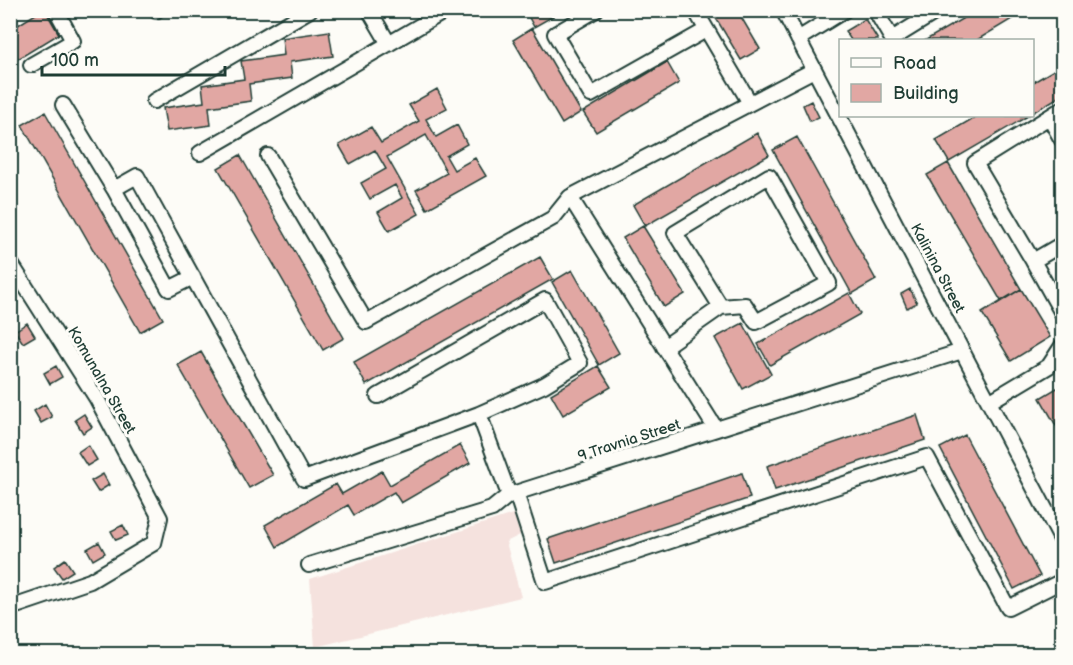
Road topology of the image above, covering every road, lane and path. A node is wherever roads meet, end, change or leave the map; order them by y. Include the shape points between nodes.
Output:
1 (56, 10) edge
2 (310, 10) edge
3 (369, 10) edge
4 (447, 10) edge
5 (596, 10) edge
6 (694, 10) edge
7 (783, 10) edge
8 (845, 10) edge
9 (875, 10) edge
10 (939, 10) edge
11 (706, 30) junction
12 (798, 39) junction
13 (389, 44) junction
14 (31, 65) dead end
15 (814, 70) junction
16 (154, 101) dead end
17 (750, 103) junction
18 (63, 105) dead end
19 (1062, 109) edge
20 (1049, 117) junction
21 (1062, 140) edge
22 (200, 153) dead end
23 (268, 156) dead end
24 (114, 189) junction
25 (570, 197) junction
26 (1062, 244) edge
27 (1033, 261) junction
28 (10, 262) edge
29 (193, 278) junction
30 (721, 308) junction
31 (1062, 313) edge
32 (1062, 346) edge
33 (664, 347) junction
34 (962, 351) junction
35 (378, 396) dead end
36 (989, 402) junction
37 (479, 414) junction
38 (716, 429) junction
39 (512, 494) junction
40 (1062, 541) edge
41 (309, 565) dead end
42 (1062, 581) edge
43 (10, 608) edge

1 - 14 street via 73,41
2 - 16 street
3 - 13 street
4 - 13 street
5 - 11 street via 555,34 591,95
6 - 11 street
7 - 12 street, Kalinina Street
8 - 12 street
9 - 10 street via 892,39
11 - 17 street
12 - 15 street, Kalinina Street
13 - 22 street
15 - 17 street
15 - 34 street, Kalinina Street
17 - 25 street
18 - 24 street
19 - 20 street
20 - 21 street
20 - 27 street via 975,163
23 - 25 street via 366,322 553,218
24 - 29 street via 169,289
24 - 29 street via 137,176
25 - 33 street
26 - 27 street
27 - 31 street
28 - 43 street, Komunalna Street via 97,399 160,518 154,543 90,581
29 - 37 street via 304,479
30 - 30 street via 675,233 769,176 829,283 756,322 745,305
30 - 33 street
32 - 36 street via 1049,366
33 - 38 street
34 - 36 street, Kalinina Street
34 - 38 street, 9 Travnia Street
35 - 37 street via 544,300 580,363 544,385
36 - 40 street, Kalinina Street
37 - 39 street
38 - 39 street, 9 Travnia Street
39 - 41 street, 9 Travnia Street via 492,509
39 - 42 street via 545,582 927,457 1008,608

